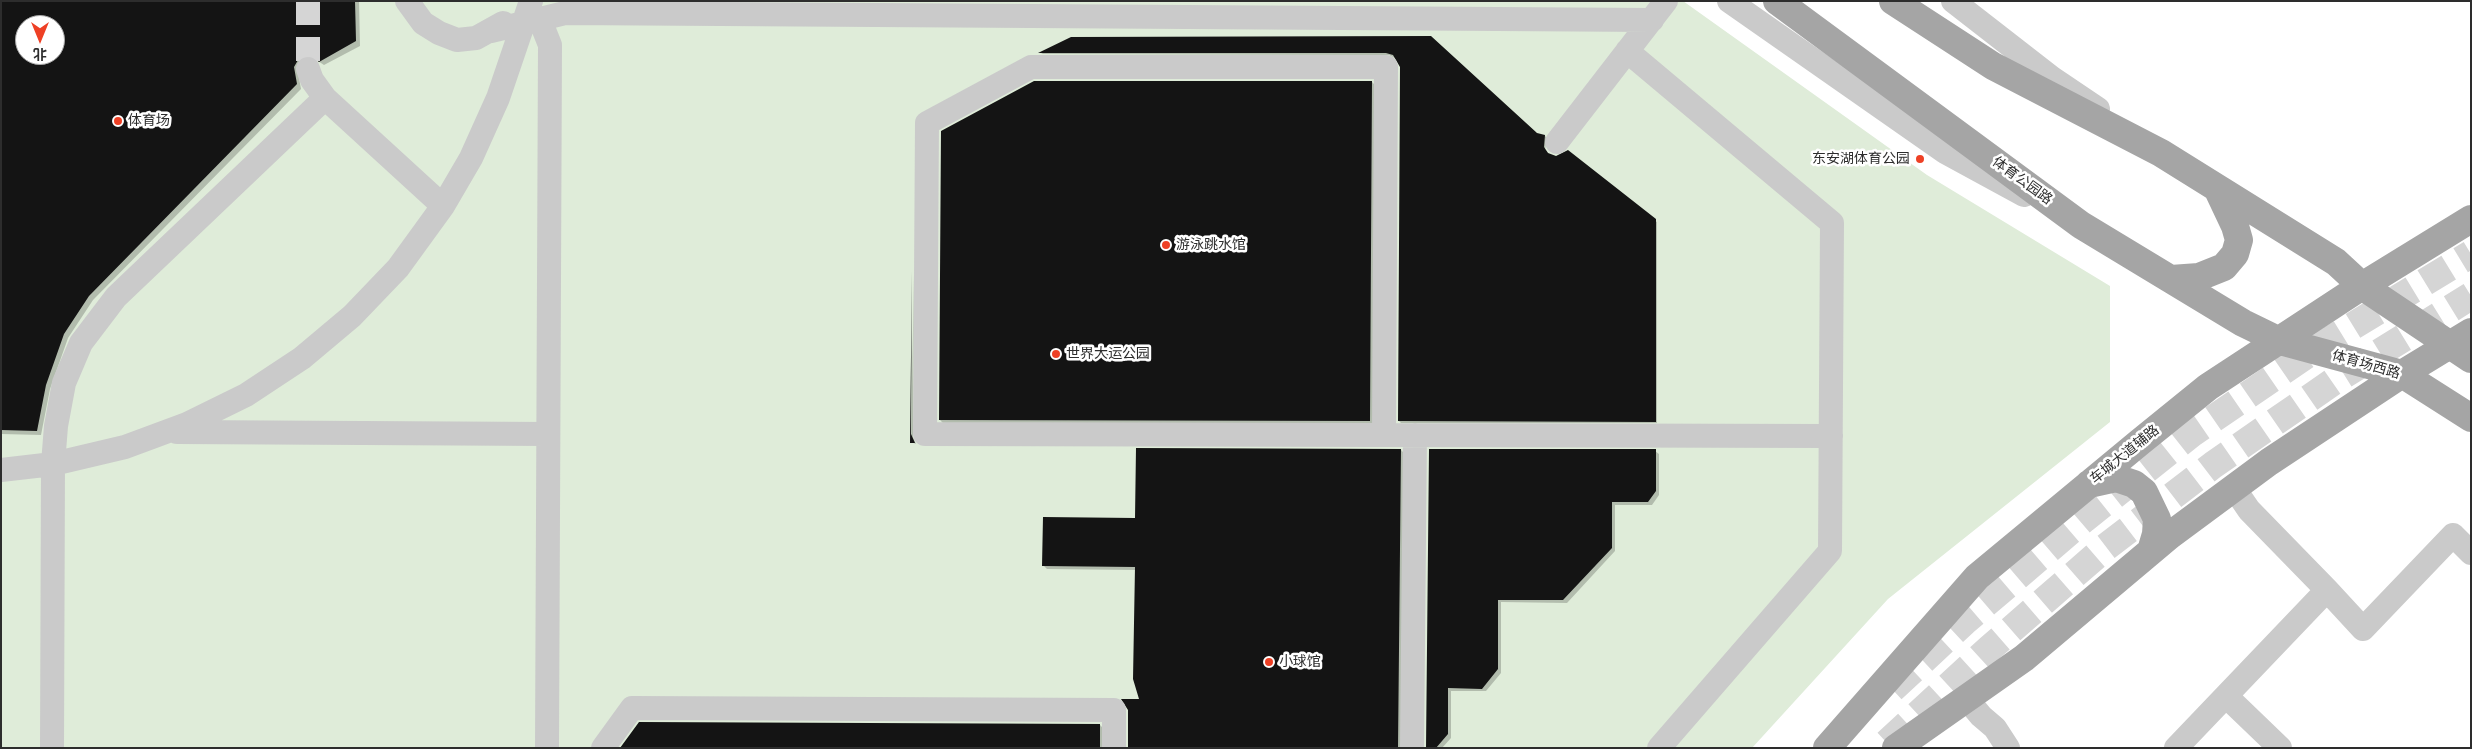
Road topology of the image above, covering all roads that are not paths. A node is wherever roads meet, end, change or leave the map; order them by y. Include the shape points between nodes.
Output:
1 (407, 1) edge
2 (1729, 1) edge
3 (1778, 1) edge
4 (1893, 1) edge
5 (1953, 1) edge
6 (1659, 10) edge
7 (529, 12) edge
8 (491, 31) junction
9 (1627, 51) junction
10 (512, 52) junction
11 (308, 69) tunnel mouth
12 (325, 98) junction
13 (1557, 142) dead end
14 (2161, 153) junction
15 (2217, 189) junction
16 (443, 206) junction
17 (2471, 219) edge
18 (2081, 225) junction
19 (2171, 279) junction
20 (2362, 286) junction
21 (2280, 341) junction
22 (2464, 346) edge
23 (2402, 374) junction
24 (2471, 418) edge
25 (168, 431) junction
26 (548, 434) junction
27 (1384, 435) junction
28 (1415, 435) junction
29 (1830, 436) junction
30 (53, 464) junction
31 (1, 470) edge
32 (2089, 484) junction
33 (2234, 488) junction
34 (2151, 551) junction
35 (2471, 553) edge
36 (2327, 590) junction
37 (2226, 696) junction
38 (1966, 698) junction
39 (52, 748) edge
40 (547, 748) edge
41 (603, 748) edge
42 (1114, 748) edge
43 (1412, 748) edge
44 (1659, 748) edge
45 (1827, 748) edge
46 (1896, 748) edge
47 (2008, 748) edge
48 (2176, 748) edge
49 (2280, 748) edge

1 - 8 street via 423,23 457,40 476,38
2 - 18 street via 1945,152
3 - 18 main road, 体育公园路
4 - 14 main road via 1993,66
5 - 14 street via 2052,78
6 - 7 street
6 - 9 street
7 - 8 street
7 - 10 street
7 - 26 street via 550,45
8 - 10 street via 508,34 512,40
9 - 13 street
9 - 29 street via 1832,223
10 - 16 street via 498,98 471,158
11 - 12 street
12 - 16 street
12 - 30 street via 116,297 81,343 64,383
14 - 15 main road
15 - 19 main road via 2239,240 2235,254 2224,267 2199,277
15 - 20 main road via 2336,262
16 - 25 street via 398,268 352,316 302,358 246,394
17 - 20 main road, 车城大道辅路
18 - 19 main road, 体育公园路
19 - 21 main road, 体育公园路 via 2243,323
20 - 21 main road, 车城大道辅路
20 - 22 main road
21 - 23 main road, 体育场西路
21 - 32 main road, 车城大道辅路 via 2208,388
22 - 23 main road
23 - 24 main road, 体育场西路
23 - 33 main road
25 - 26 street
25 - 30 street via 125,447
26 - 40 street
27 - 27 street via 925,434 927,123 1031,67 1386,67
27 - 28 street
28 - 29 street
28 - 43 street
29 - 44 street via 1830,551
30 - 31 street
30 - 39 street
32 - 34 main road via 2116,478 2134,484 2144,492 2157,519
32 - 45 main road, 车城大道辅路 via 1977,577
33 - 34 main road
33 - 36 street via 2249,510
34 - 38 main road via 2024,658
35 - 36 street via 2452,535 2363,629
36 - 37 street
37 - 48 street
37 - 49 street
38 - 46 main road
38 - 47 street via 1995,728
41 - 42 street via 632,708 1114,710

